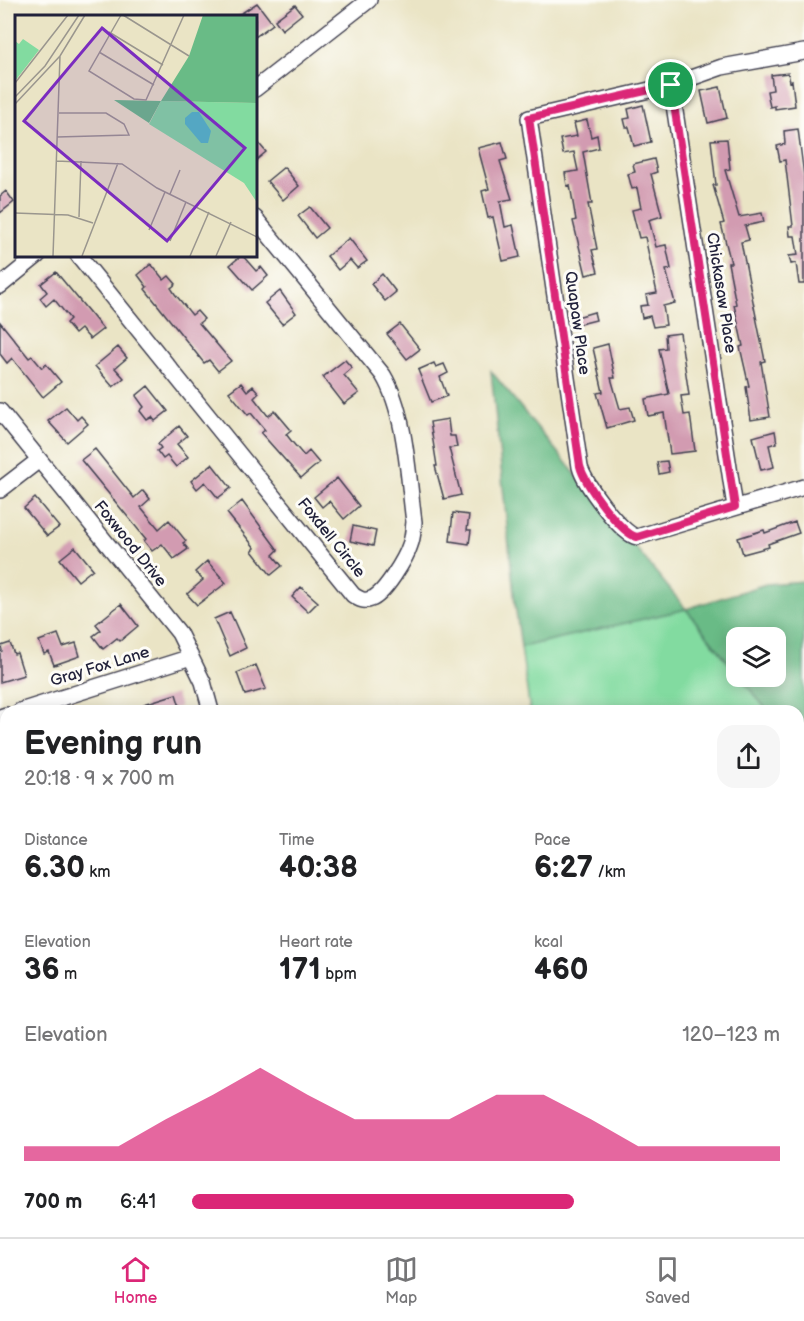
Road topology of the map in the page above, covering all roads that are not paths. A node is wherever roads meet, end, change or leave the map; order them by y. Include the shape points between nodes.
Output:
1 (369, 0) edge
2 (804, 52) edge
3 (671, 85) junction
4 (256, 88) edge
5 (256, 219) edge
6 (38, 256) edge
7 (79, 256) edge
8 (0, 285) edge
9 (0, 411) edge
10 (39, 460) junction
11 (804, 487) edge
12 (0, 490) edge
13 (735, 507) junction
14 (191, 657) junction
15 (40, 705) edge
16 (209, 705) edge

1 - 4 street
2 - 3 street via 722,67
3 - 13 street, Chickasaw Place
3 - 13 street, Quapaw Place via 529,118 580,466 587,483 626,532 637,537
5 - 7 street, Foxdell Circle via 383,375 400,419 413,534 395,573 370,600 353,595
6 - 8 street
9 - 10 street, Foxwood Drive
10 - 12 street
10 - 14 street, Foxwood Drive via 179,633
11 - 13 street
14 - 15 street, Gray Fox Lane
14 - 16 street, Foxwood Drive

